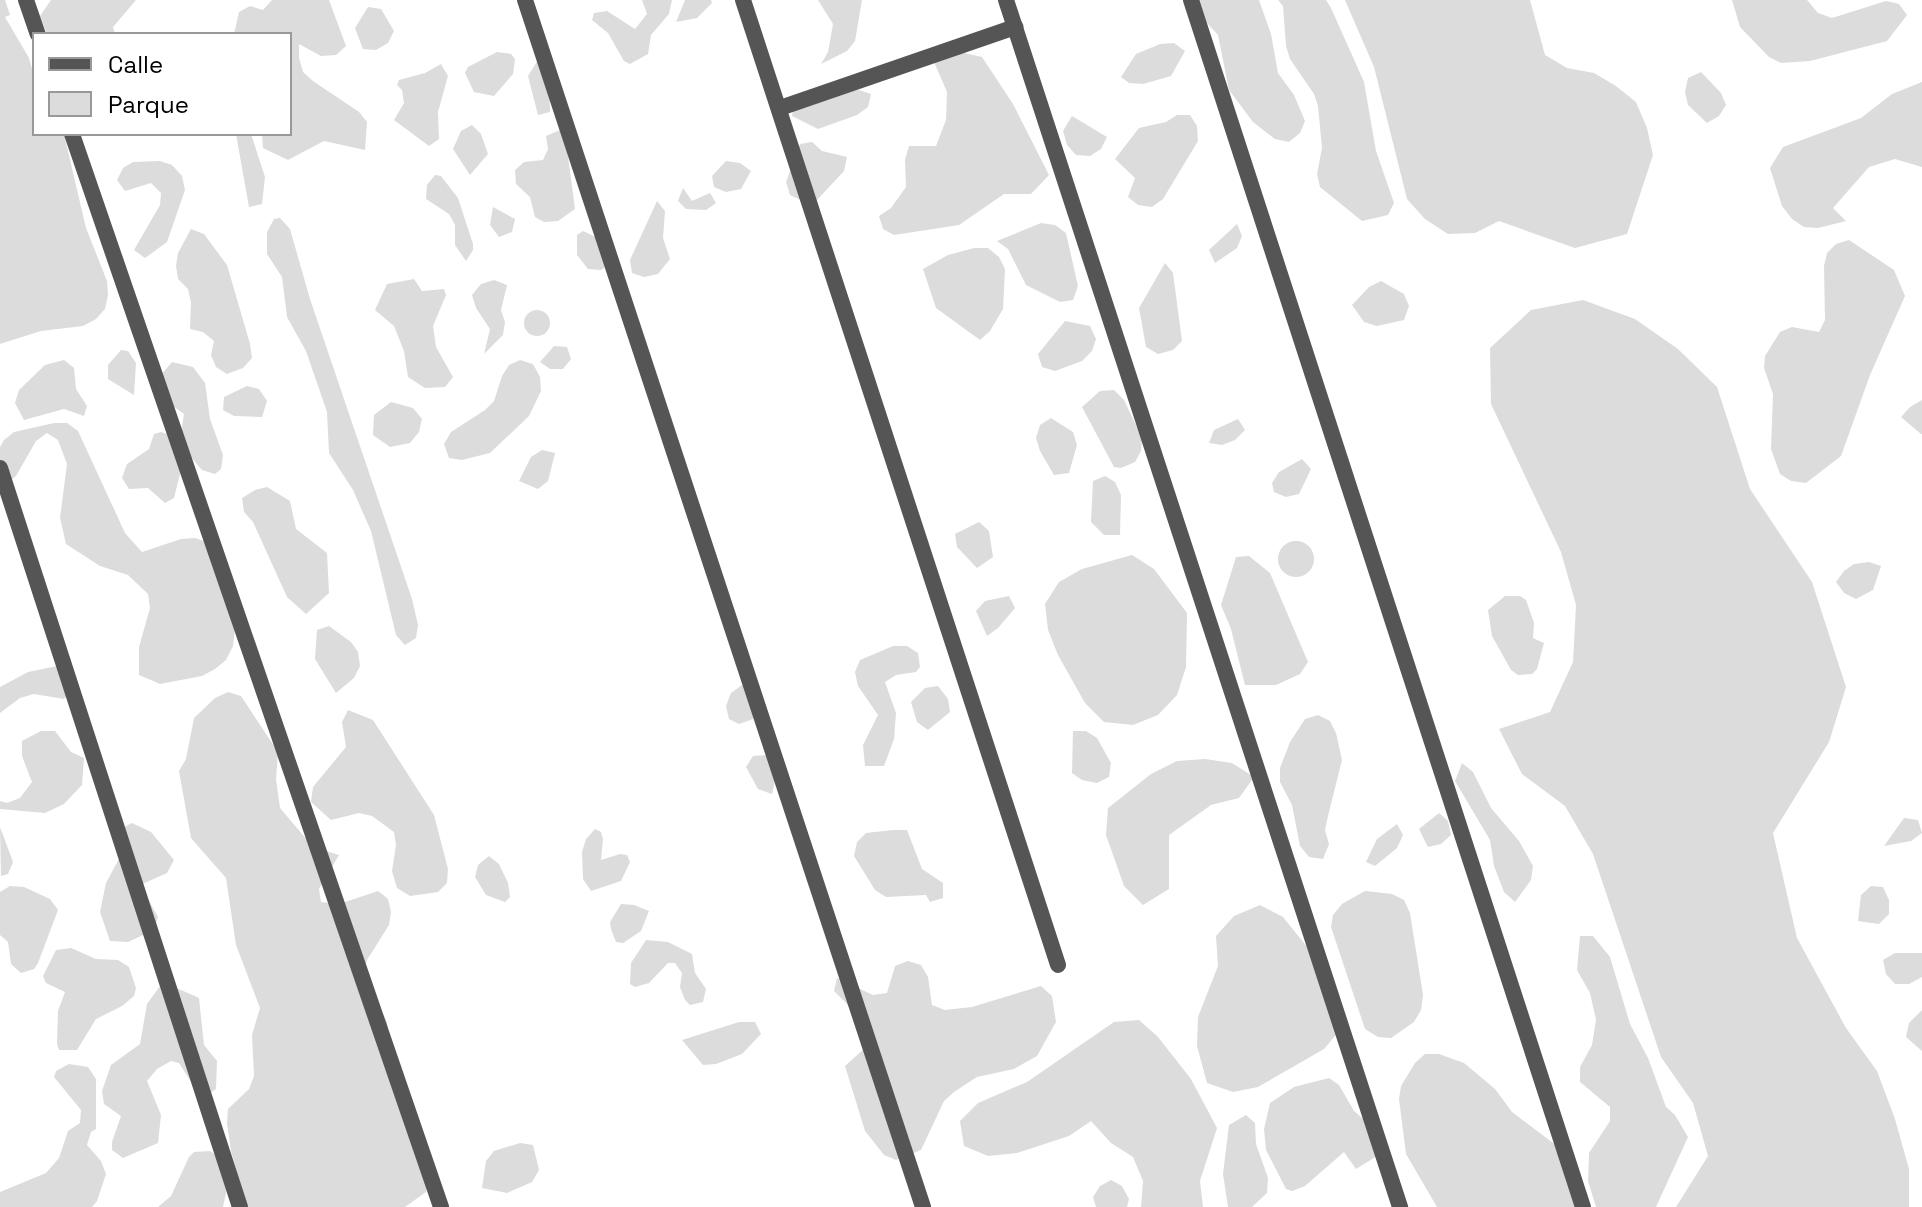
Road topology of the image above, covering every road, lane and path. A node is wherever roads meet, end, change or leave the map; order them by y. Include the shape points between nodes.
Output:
1 (26, 0) edge
2 (525, 0) edge
3 (743, 0) edge
4 (1006, 0) edge
5 (1191, 0) edge
6 (1015, 27) junction
7 (37, 32) edge
8 (780, 108) junction
9 (73, 136) edge
10 (0, 468) edge
11 (8, 514) edge
12 (1058, 965) dead end
13 (240, 1207) edge
14 (441, 1207) edge
15 (923, 1207) edge
16 (1400, 1207) edge
17 (1583, 1207) edge

1 - 7 street
2 - 15 street
3 - 8 street
4 - 6 street
5 - 17 street
6 - 8 street
6 - 16 street
8 - 12 street
9 - 14 street
10 - 11 street
11 - 13 street

